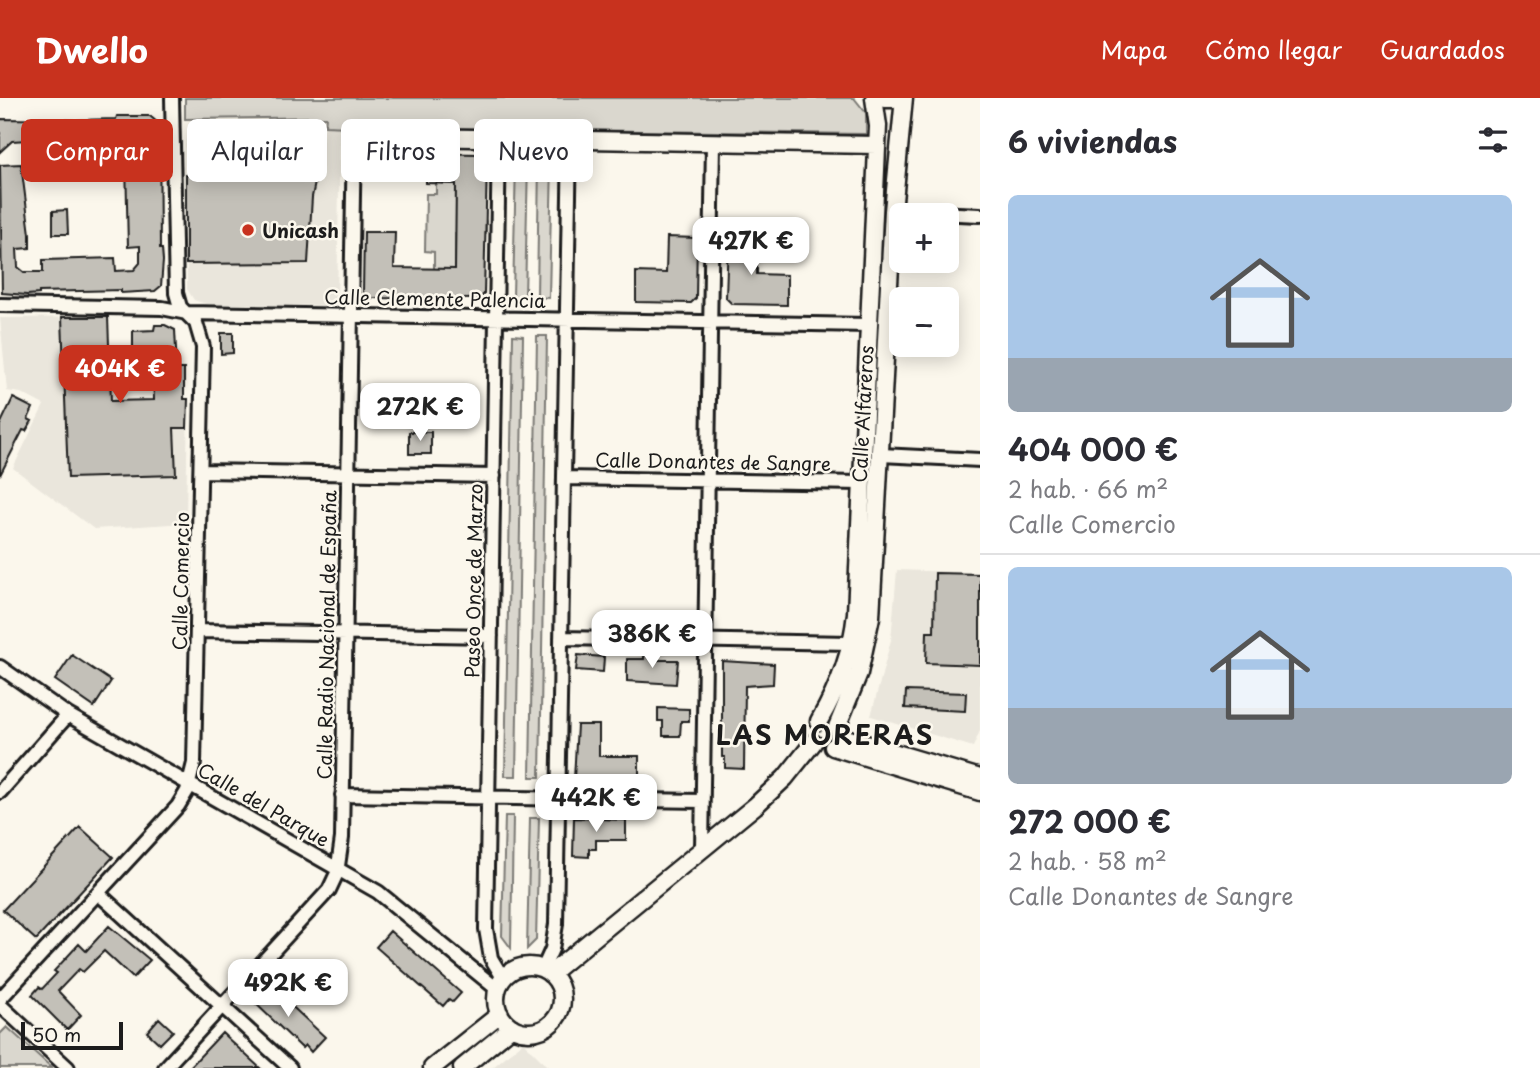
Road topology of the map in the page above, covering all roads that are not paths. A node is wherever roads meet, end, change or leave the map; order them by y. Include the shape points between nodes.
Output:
1 (172, 98) edge
2 (874, 98) edge
3 (885, 98) edge
4 (894, 98) edge
5 (904, 98) edge
6 (593, 140) edge
7 (713, 142) junction
8 (877, 145) junction
9 (353, 182) edge
10 (498, 182) edge
11 (569, 182) edge
12 (894, 203) edge
13 (959, 214) edge
14 (980, 215) edge
15 (890, 273) edge
16 (0, 305) edge
17 (187, 313) junction
18 (351, 316) junction
19 (496, 318) junction
20 (567, 319) junction
21 (710, 322) junction
22 (869, 325) junction
23 (881, 455) junction
24 (980, 460) edge
25 (201, 471) junction
26 (348, 474) junction
27 (494, 476) junction
28 (564, 478) junction
29 (708, 481) junction
30 (862, 483) junction
31 (198, 631) junction
32 (345, 634) junction
33 (491, 636) junction
34 (561, 638) junction
35 (705, 640) junction
36 (851, 643) junction
37 (0, 667) edge
38 (68, 715) junction
39 (819, 721) junction
40 (836, 737) junction
41 (813, 743) junction
42 (980, 778) edge
43 (190, 784) junction
44 (2, 786) edge
45 (980, 792) edge
46 (342, 794) junction
47 (488, 797) junction
48 (559, 799) junction
49 (702, 801) junction
50 (702, 849) junction
51 (338, 869) junction
52 (98, 893) junction
53 (547, 972) junction
54 (500, 984) junction
55 (0, 999) edge
56 (0, 1005) edge
57 (222, 1006) junction
58 (500, 1014) junction
59 (512, 1027) junction
60 (68, 1068) edge
61 (164, 1068) edge
62 (290, 1068) edge
63 (432, 1068) edge
64 (462, 1068) edge

1 - 17 street, Calle Comercio via 175,285 178,302
2 - 8 street, Calle Alfareros
3 - 4 main road
5 - 12 street, Calle Alfareros
6 - 7 street
7 - 8 street
7 - 21 street
8 - 22 street, Calle Alfareros
9 - 18 street, Calle Radio Nacional de España
10 - 19 street, Paseo Once de Marzo
11 - 20 street
13 - 14 street
15 - 23 street, Calle Alfareros
16 - 17 street, Calle Clemente Palencia via 162,308
17 - 18 street, Calle Clemente Palencia
17 - 25 street, Calle Comercio via 196,323 202,347
18 - 19 street, Calle Clemente Palencia
18 - 26 street, Calle Radio Nacional de España
19 - 20 street, Calle Clemente Palencia
19 - 27 street, Paseo Once de Marzo
20 - 21 street, Calle Clemente Palencia
20 - 28 street
21 - 22 street, Calle Clemente Palencia
21 - 29 street
22 - 30 street, Calle Alfareros
23 - 24 street
23 - 40 street, Calle Alfareros via 869,634
25 - 26 street
25 - 31 street, Calle Comercio
26 - 27 street
26 - 32 street, Calle Radio Nacional de España
27 - 33 street, Paseo Once de Marzo
28 - 29 street, Calle Donantes de Sangre
28 - 34 street
29 - 30 street, Calle Donantes de Sangre
29 - 35 street
30 - 36 street, Calle Alfareros
31 - 32 street
31 - 43 street, Calle Comercio via 196,747
32 - 33 street
32 - 46 street, Calle Radio Nacional de España
33 - 47 street, Paseo Once de Marzo
34 - 35 street
34 - 48 street
35 - 36 street
35 - 49 street
36 - 39 street, Calle Alfareros via 841,677
37 - 38 street, Calle del Parque
38 - 43 street, Calle del Parque
38 - 44 street
39 - 40 street via 827,720
39 - 41 street via 810,732
40 - 41 street via 822,750
40 - 42 street
40 - 45 street
41 - 50 street via 766,797
43 - 51 street, Calle del Parque
43 - 52 street, Calle Comercio via 178,806
46 - 47 street
46 - 51 street, Calle Radio Nacional de España
47 - 48 street
47 - 54 street, Paseo Once de Marzo via 486,939
48 - 49 street
48 - 53 street via 556,924
49 - 50 street
50 - 53 street
51 - 54 street, Calle del Parque via 378,892
51 - 57 street, Calle Radio Nacional de España via 329,889
52 - 55 street, Calle Comercio
52 - 57 street
53 - 54 street via 524,967 513,970
53 - 59 street via 562,995 556,1018 536,1031
54 - 58 street via 496,1002
56 - 60 street
57 - 61 street, Calle Radio Nacional de España
57 - 62 street
58 - 59 street
58 - 63 street
59 - 64 street

